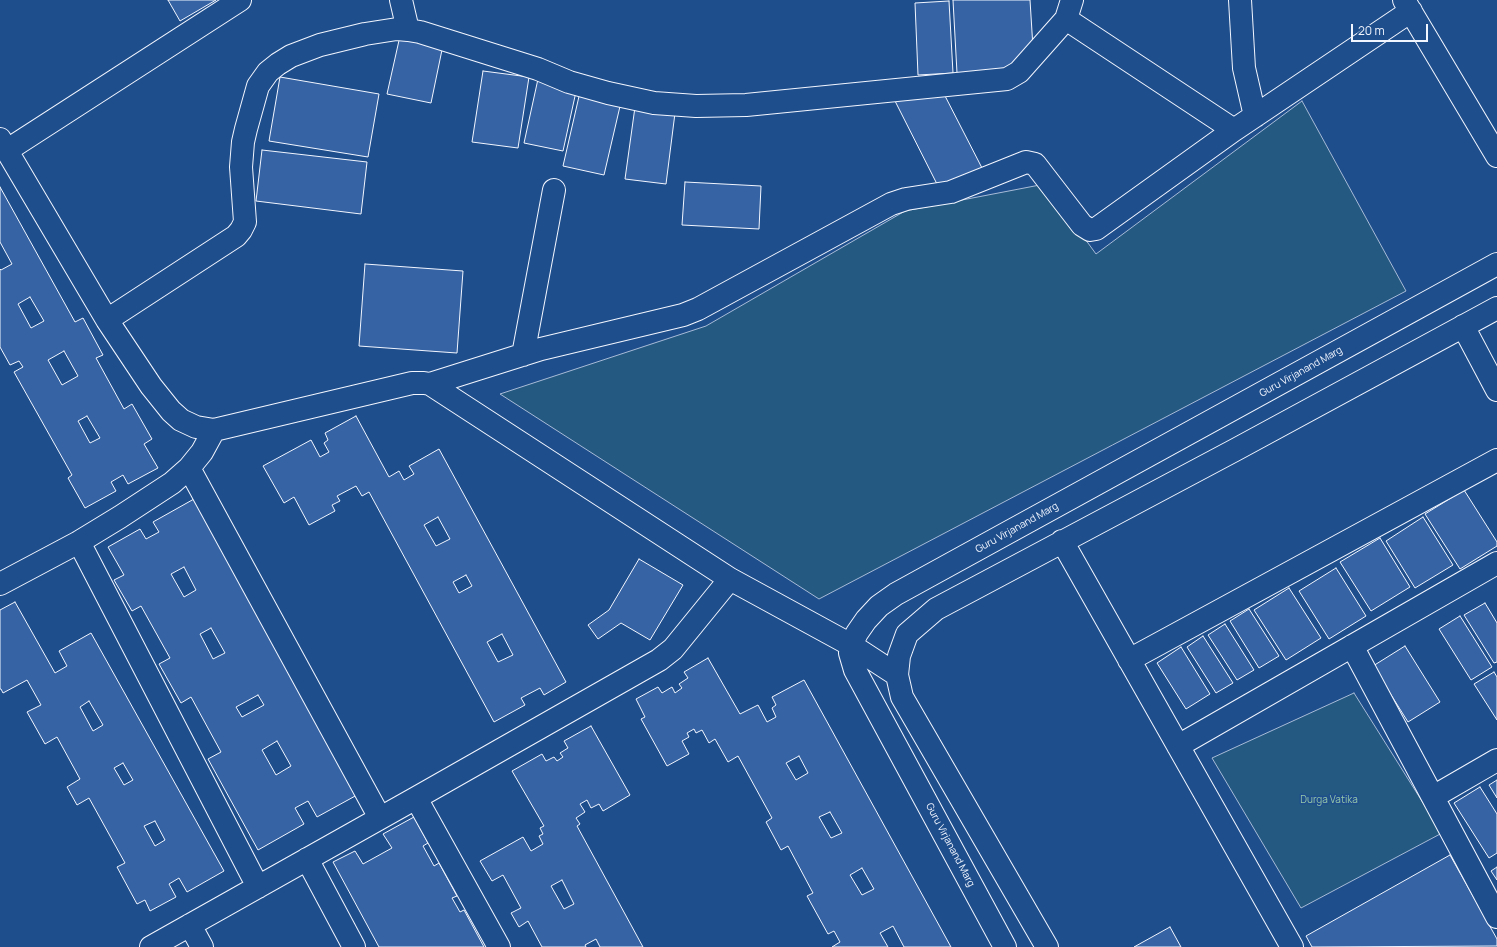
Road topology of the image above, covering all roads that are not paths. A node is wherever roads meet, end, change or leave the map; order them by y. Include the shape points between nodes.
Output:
1 (240, 0) edge
2 (401, 0) edge
3 (1240, 0) edge
4 (1069, 5) edge
5 (1407, 6) edge
6 (408, 30) junction
7 (1255, 116) junction
8 (1234, 130) junction
9 (3, 145) edge
10 (1497, 156) edge
11 (554, 190) dead end
12 (1497, 264) edge
13 (1497, 308) edge
14 (107, 320) junction
15 (1463, 326) junction
16 (523, 355) junction
17 (430, 384) junction
18 (1497, 390) edge
19 (214, 430) junction
20 (1497, 460) edge
21 (189, 468) junction
22 (1062, 541) junction
23 (79, 542) junction
24 (1497, 563) edge
25 (730, 579) junction
26 (0, 584) edge
27 (851, 645) junction
28 (1352, 646) junction
29 (1129, 660) junction
30 (897, 675) junction
31 (1178, 746) junction
32 (1497, 760) edge
33 (1433, 797) junction
34 (416, 798) junction
35 (380, 818) junction
36 (307, 859) junction
37 (258, 887) junction
38 (1497, 917) edge
39 (190, 925) junction
40 (151, 947) edge
41 (202, 947) edge
42 (354, 947) edge
43 (499, 947) edge
44 (1005, 947) edge
45 (1046, 947) edge
46 (1292, 947) edge

1 - 9 street
2 - 6 street
3 - 7 street via 1244,68
4 - 6 street via 1018,72 1007,79 746,105 696,106 654,103 608,94 538,69
4 - 8 street
5 - 7 street
5 - 10 street
6 - 14 street via 397,29 365,34 320,45 291,56 268,72 258,86 243,142 241,167 245,222 241,230 236,236
7 - 8 street
8 - 16 street via 1096,229 1090,230 1082,225 1035,164 1026,162 951,192 891,204 683,315
9 - 14 street
11 - 16 street
12 - 27 street, Guru Virjanand Marg via 896,594 879,606 866,620
13 - 15 street
14 - 19 street via 171,411 181,420 196,427
15 - 18 street
15 - 22 street
16 - 17 street
17 - 19 street via 412,383
17 - 25 street
19 - 21 street via 202,452
20 - 29 street
21 - 23 street via 158,493
21 - 35 street
22 - 29 street
22 - 30 street via 936,609 907,634 899,656
23 - 26 street
23 - 37 street
24 - 28 street
25 - 27 street
25 - 34 street via 673,650 659,660
27 - 30 street
27 - 44 street, Guru Virjanand Marg via 850,653 855,670
28 - 31 street
28 - 33 street
29 - 31 street
30 - 45 street via 902,697
31 - 46 street
32 - 33 street
33 - 38 street
34 - 35 street
34 - 43 street
35 - 36 street
36 - 37 street
36 - 42 street
37 - 39 street
39 - 40 street
39 - 41 street

